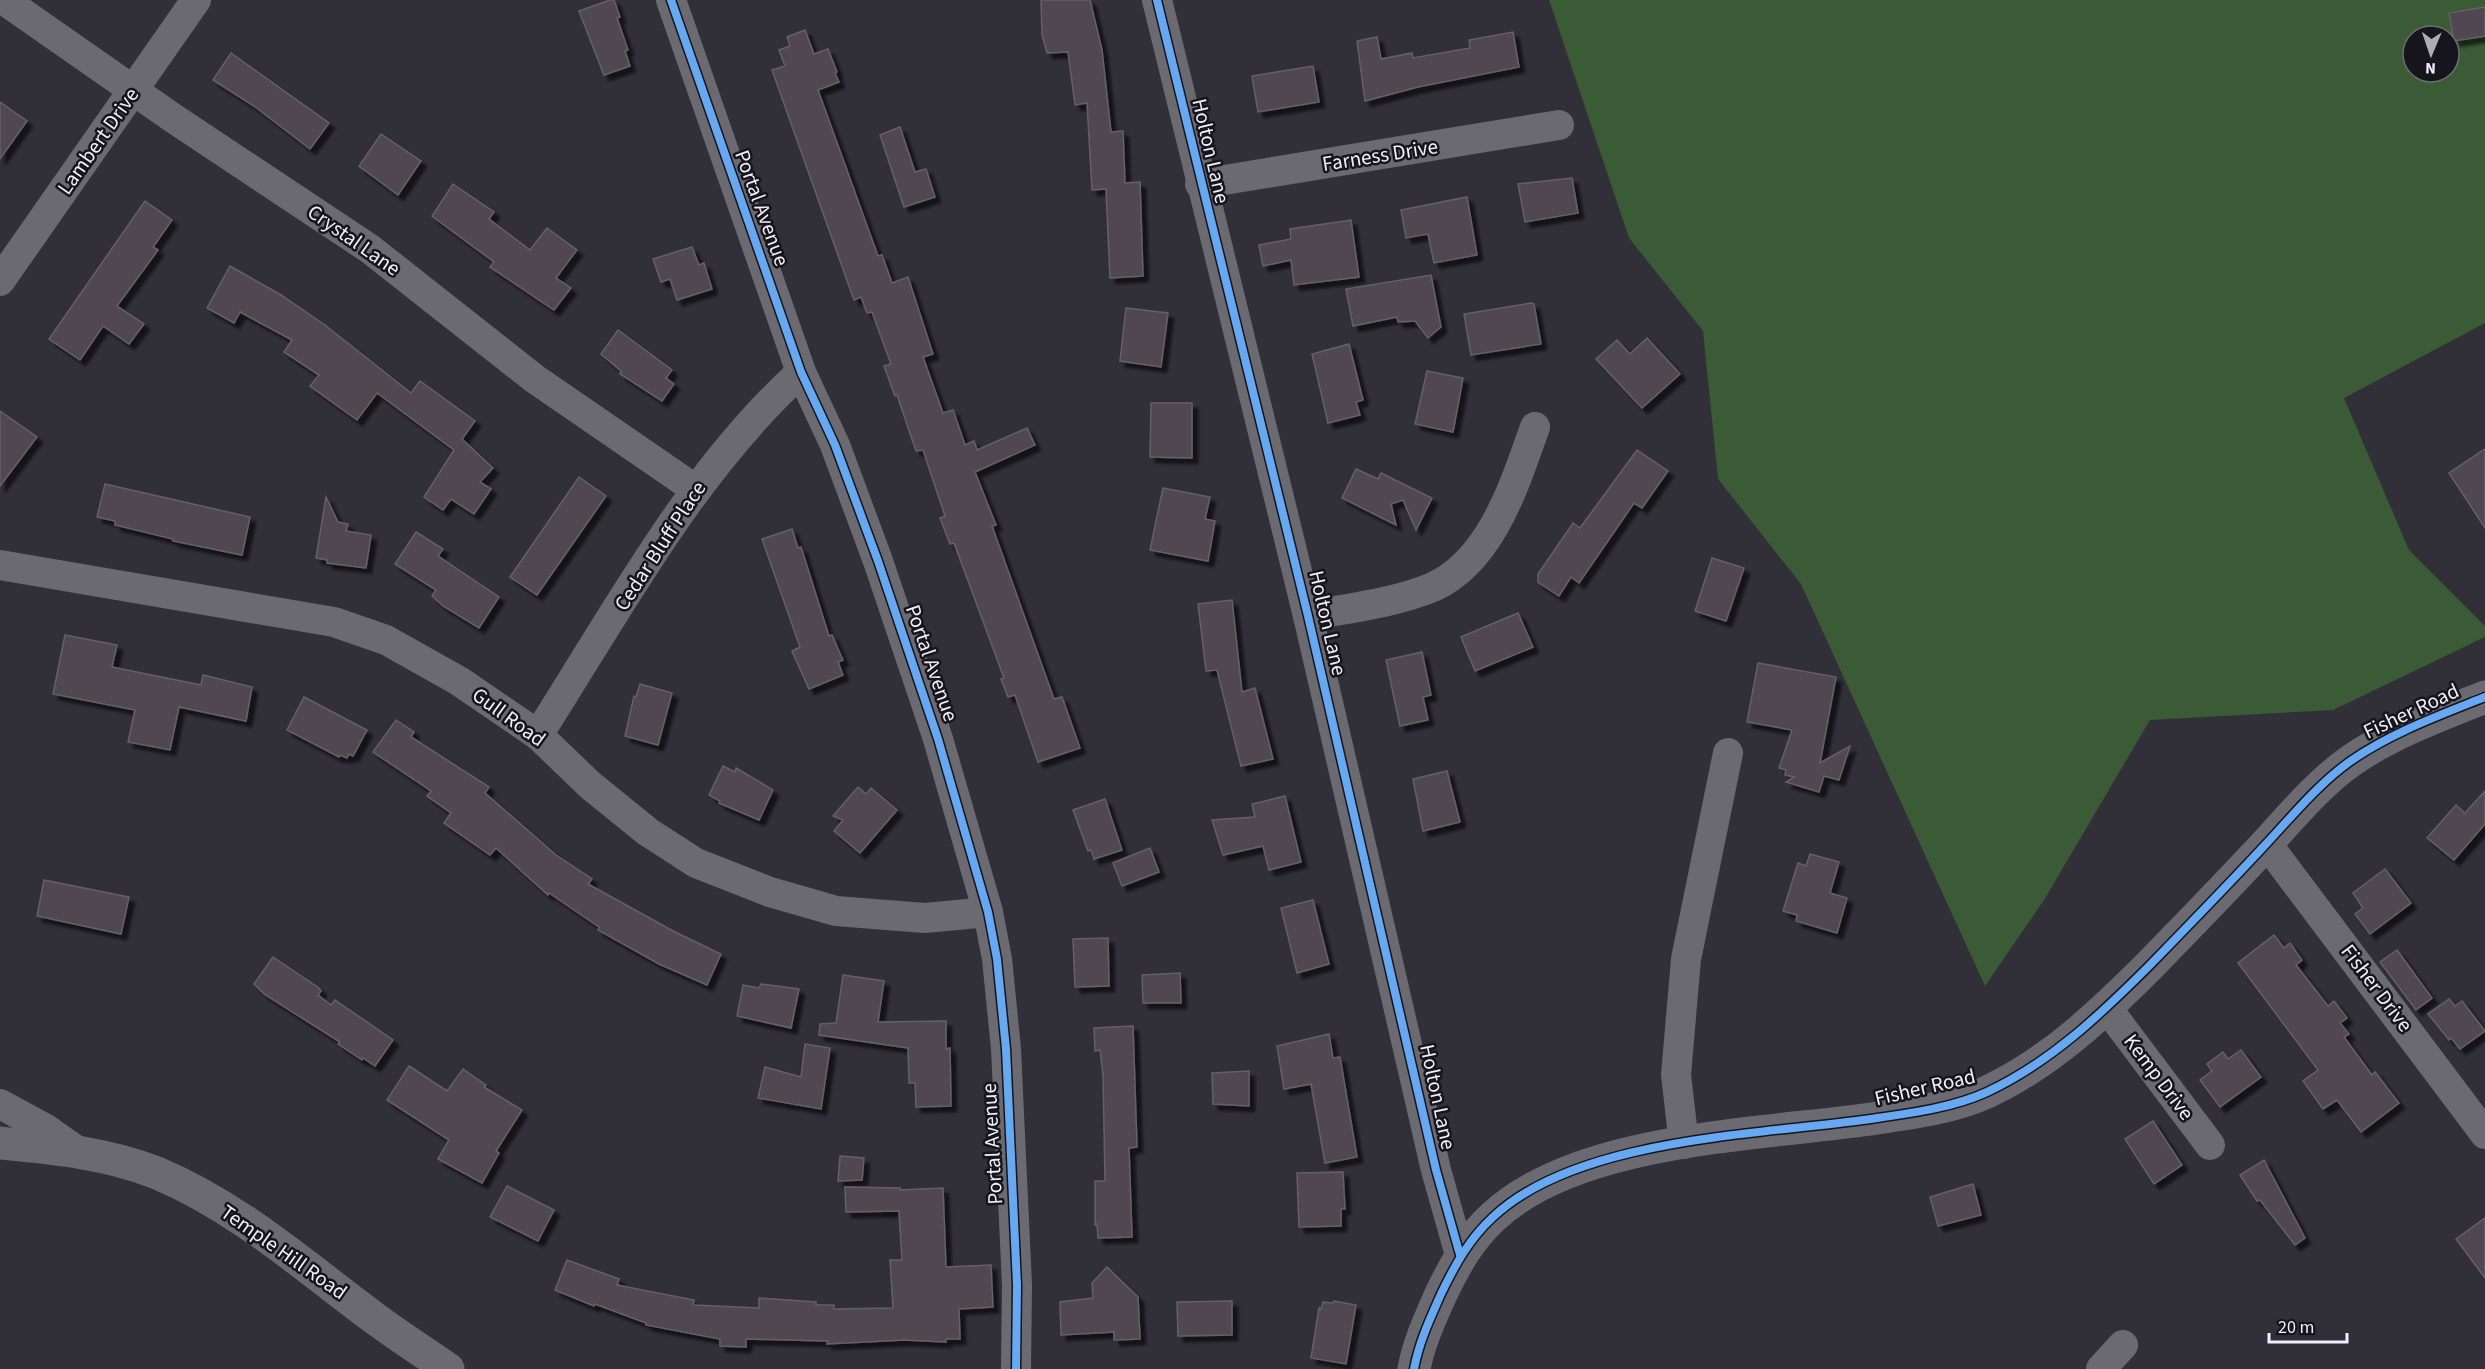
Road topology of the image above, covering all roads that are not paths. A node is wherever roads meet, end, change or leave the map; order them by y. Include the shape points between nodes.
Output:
1 (4, 0) edge
2 (196, 0) edge
3 (671, 0) edge
4 (1157, 0) edge
5 (133, 91) junction
6 (1559, 126) dead end
7 (1200, 184) junction
8 (0, 281) edge
9 (801, 372) junction
10 (1535, 428) dead end
11 (695, 489) junction
12 (0, 565) edge
13 (1308, 616) junction
14 (2485, 696) edge
15 (538, 735) junction
16 (1728, 753) dead end
17 (2267, 844) junction
18 (988, 912) junction
19 (2107, 1008) junction
20 (0, 1104) edge
21 (2485, 1134) edge
22 (0, 1143) edge
23 (1684, 1144) junction
24 (2210, 1145) dead end
25 (76, 1150) junction
26 (1460, 1255) junction
27 (2123, 1345) dead end
28 (448, 1369) edge
29 (1016, 1369) edge
30 (1414, 1369) edge
31 (2101, 1369) edge

1 - 5 street, Crystal Lane
2 - 5 street, Lambert Drive
3 - 9 street, Portal Avenue
4 - 7 street, Holton Lane
5 - 8 street, Lambert Drive
5 - 11 street, Crystal Lane via 370,249 535,379
6 - 7 street, Farness Drive
7 - 13 street, Holton Lane
9 - 11 street, Cedar Bluff Place via 738,437
9 - 18 street, Portal Avenue via 835,445 878,561 938,739
10 - 13 street via 1497,518 1467,563 1433,587
11 - 15 street, Cedar Bluff Place
12 - 15 street, Gull Road via 334,622 386,640 450,675
13 - 26 street, Holton Lane via 1436,1170
14 - 17 street, Fisher Road via 2388,739 2351,761 2320,787
15 - 18 street, Gull Road via 590,785 648,832 696,863 725,875 836,911 925,918
16 - 23 street via 1686,959 1676,1075
17 - 19 street, Fisher Road
17 - 21 street, Fisher Drive
18 - 29 street, Portal Avenue via 1006,1049 1017,1285
19 - 23 street, Fisher Road via 2051,1054 1984,1094 1886,1116
19 - 24 street, Kemp Drive
20 - 25 street
22 - 25 street, Temple Hill Road
23 - 26 street, Fisher Road via 1603,1159 1558,1176 1491,1218
25 - 28 street, Temple Hill Road via 156,1173 241,1217 376,1320
26 - 30 street, Fisher Road via 1419,1344
27 - 31 street

